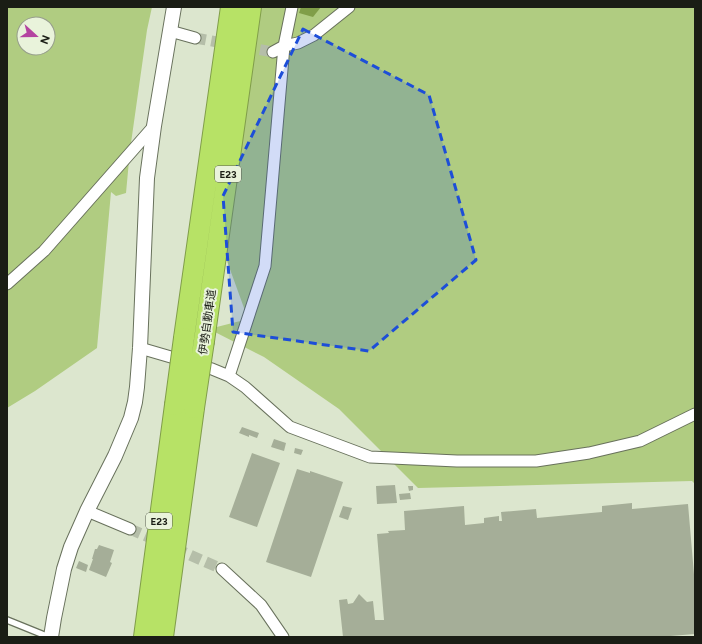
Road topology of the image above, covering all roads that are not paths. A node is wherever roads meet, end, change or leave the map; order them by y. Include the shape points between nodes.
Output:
1 (174, 7) edge
2 (231, 7) edge
3 (251, 7) edge
4 (292, 7) edge
5 (349, 7) edge
6 (170, 31) junction
7 (195, 38) tunnel mouth
8 (284, 46) junction
9 (273, 52) tunnel mouth
10 (154, 126) junction
11 (7, 284) edge
12 (140, 348) junction
13 (229, 376) junction
14 (185, 407) junction
15 (695, 414) edge
16 (86, 511) junction
17 (130, 529) tunnel mouth
18 (222, 569) tunnel mouth
19 (7, 620) edge
20 (50, 637) edge
21 (144, 637) edge
22 (163, 637) edge
23 (283, 637) edge

1 - 6 street
2 - 14 highway, 伊勢自動車道 / E23, bridge via 184,338
3 - 14 highway, 伊勢自動車道 / E23, bridge via 204,341
4 - 8 street
5 - 8 street via 314,35
6 - 7 street
6 - 10 street
8 - 9 street
8 - 13 street via 265,266
10 - 11 street via 44,251
10 - 12 street via 147,178
12 - 13 street via 212,368
12 - 16 street via 131,418 115,456
13 - 15 street via 290,427 370,457 536,461 640,441
14 - 21 highway, 伊勢自動車道 / E23
14 - 22 highway, 伊勢自動車道 / E23
16 - 17 street
16 - 20 street via 64,569
18 - 23 street via 262,605
19 - 20 lane

